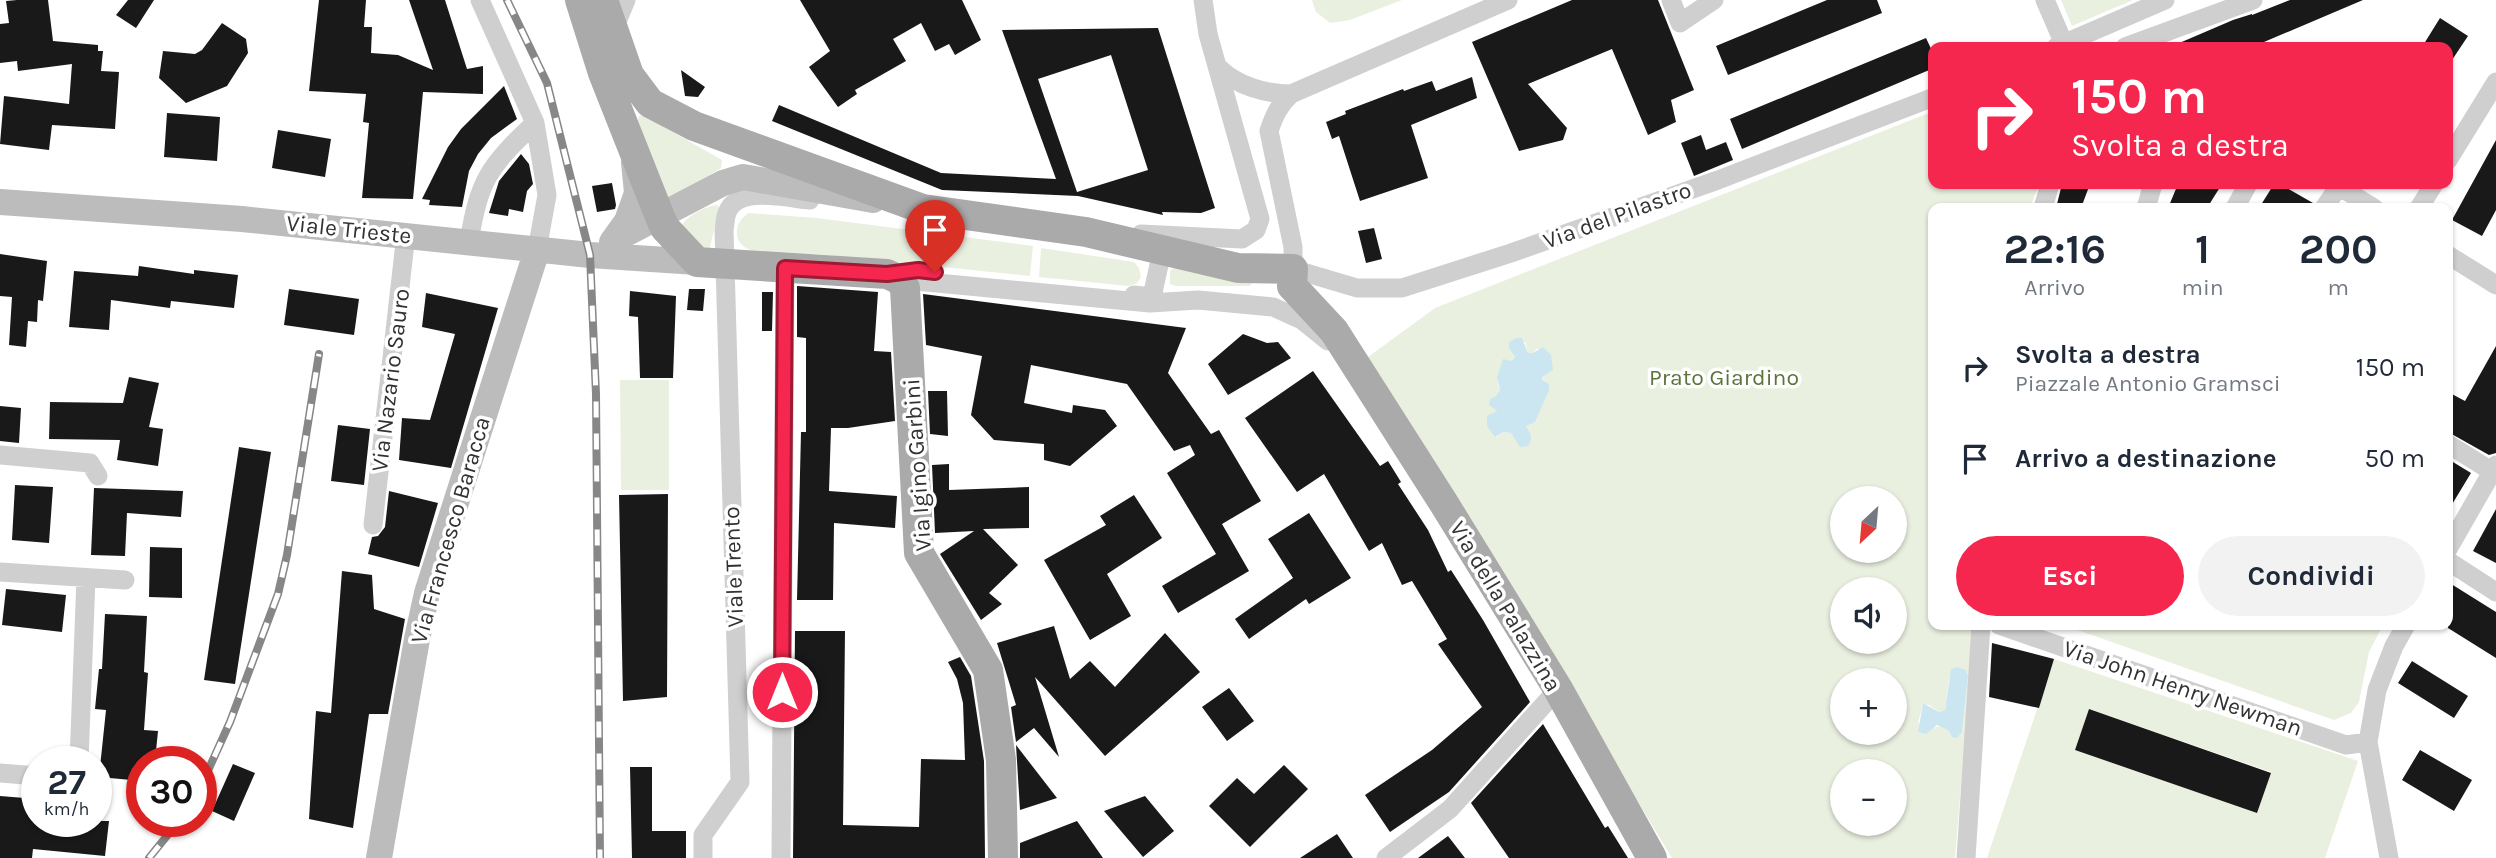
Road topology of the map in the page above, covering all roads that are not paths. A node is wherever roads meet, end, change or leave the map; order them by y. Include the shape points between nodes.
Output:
1 (480, 0) edge
2 (580, 0) edge
3 (603, 0) edge
4 (626, 0) edge
5 (1203, 0) edge
6 (1508, 0) edge
7 (1671, 0) edge
8 (1714, 0) edge
9 (2046, 0) edge
10 (2165, 0) edge
11 (2253, 0) edge
12 (613, 31) junction
13 (2059, 42) edge
14 (2069, 42) edge
15 (2139, 42) edge
16 (1219, 68) junction
17 (2496, 82) edge
18 (1291, 94) junction
19 (1928, 99) edge
20 (535, 123) junction
21 (634, 151) junction
22 (2453, 152) edge
23 (2343, 189) edge
24 (0, 202) edge
25 (2366, 203) edge
26 (923, 209) junction
27 (660, 217) junction
28 (724, 230) junction
29 (1086, 232) junction
30 (406, 234) junction
31 (468, 242) junction
32 (604, 248) junction
33 (537, 250) junction
34 (1162, 251) junction
35 (2453, 258) edge
36 (710, 263) junction
37 (772, 267) junction
38 (1293, 269) junction
39 (896, 281) junction
40 (2496, 285) edge
41 (1350, 359) junction
42 (2453, 447) edge
43 (0, 455) edge
44 (2495, 470) edge
45 (98, 476) dead end
46 (373, 525) dead end
47 (2453, 541) edge
48 (2453, 564) edge
49 (0, 572) edge
50 (86, 578) junction
51 (125, 580) dead end
52 (2496, 592) edge
53 (1981, 630) edge
54 (2013, 630) edge
55 (2403, 630) edge
56 (1558, 689) junction
57 (2368, 743) junction
58 (80, 746) edge
59 (0, 773) edge
60 (21, 775) edge
61 (1648, 857) edge
62 (379, 858) edge
63 (703, 858) edge
64 (781, 858) edge
65 (1003, 858) edge
66 (1386, 858) edge
67 (1966, 858) edge
68 (2389, 858) edge

1 - 20 street
2 - 21 main road
3 - 12 main road
4 - 12 street
5 - 16 street
6 - 18 street
7 - 8 street via 1680,23
9 - 13 street
10 - 14 street
11 - 15 street
12 - 26 main road via 629,75 650,103 694,126
16 - 18 street via 1239,83
16 - 29 street via 1259,219 1256,230 1241,239
17 - 22 street
18 - 38 street via 1275,113 1269,131 1293,247
19 - 38 street, Via del Pilastro via 1718,180 1402,288 1357,288
20 - 31 street via 503,153 486,177
20 - 33 street via 547,195
21 - 27 main road
21 - 32 main road via 637,193 627,221
23 - 25 street
24 - 30 main road, Viale Trieste
26 - 27 main road via 743,177
26 - 28 street via 749,195 736,200 727,212
26 - 29 main road
27 - 32 main road
27 - 36 main road via 665,228
28 - 36 street, Viale Trento
28 - 37 street via 732,247
29 - 34 main road
30 - 31 main road, Viale Trieste
30 - 46 street, Via Nazario Sauro
31 - 33 main road, Viale Trieste
32 - 33 main road, Viale Trieste
32 - 36 main road, Viale Trieste
33 - 62 main road, Via Francesco Baracca via 416,639
34 - 38 main road via 1238,268
34 - 39 street via 1152,297 918,270
35 - 40 street
36 - 37 main road
36 - 63 street, Viale Trento via 740,782 703,835
37 - 39 main road
37 - 64 street, Viale Trento
38 - 41 main road, Via della Palazzina via 1292,286 1334,331
39 - 41 street, Via della Palazzina via 1150,303 1198,300 1273,307 1302,320
39 - 65 main road, Via Igino Garbini via 919,553 988,670 1001,760
41 - 56 main road, Via della Palazzina
42 - 44 street
43 - 45 street via 90,463
44 - 47 street
48 - 52 street
49 - 50 street
50 - 51 street
50 - 58 street
53 - 67 street
54 - 57 street, Via John Henry Newman via 2346,745
55 - 57 street via 2377,690
56 - 61 main road, Via della Palazzina
56 - 66 street via 1450,809
57 - 68 street
59 - 60 street

